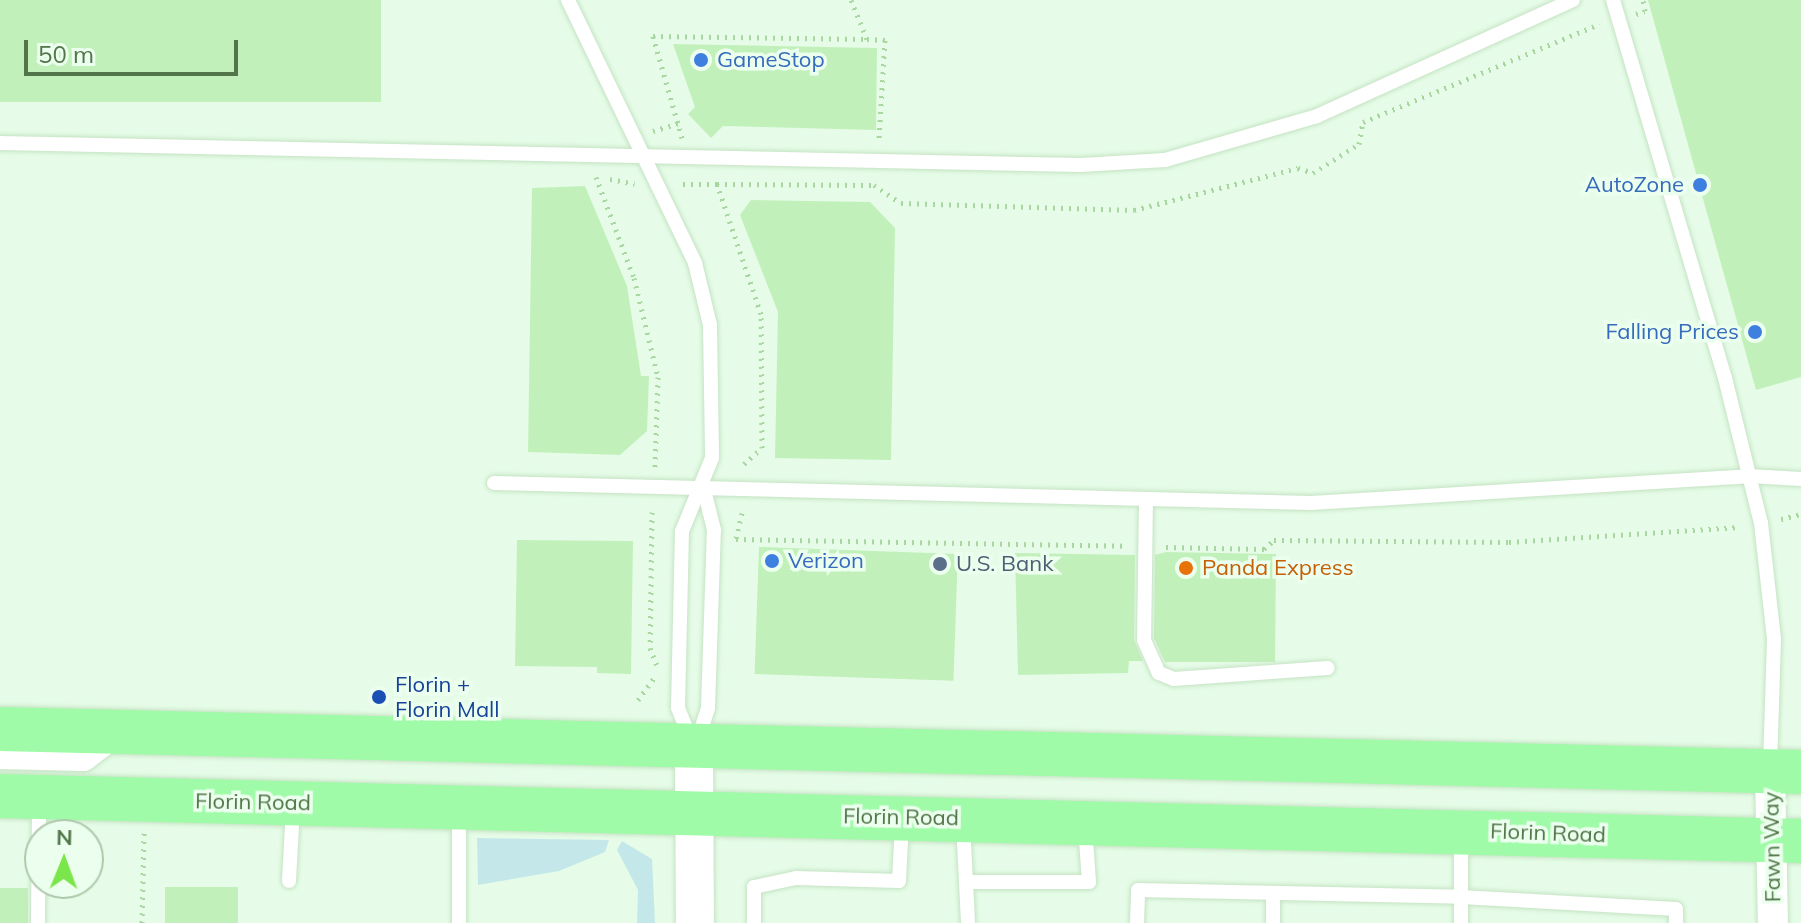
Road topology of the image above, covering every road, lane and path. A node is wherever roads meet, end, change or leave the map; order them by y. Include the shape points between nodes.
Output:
1 (568, 0) edge
2 (851, 0) edge
3 (1573, 0) edge
4 (1613, 0) edge
5 (1643, 0) edge
6 (1618, 18) junction
7 (867, 39) junction
8 (679, 123) dead end
9 (682, 135) dead end
10 (697, 135) dead end
11 (867, 138) dead end
12 (0, 143) edge
13 (639, 155) junction
14 (596, 177) dead end
15 (683, 184) dead end
16 (717, 184) junction
17 (744, 464) dead end
18 (655, 468) dead end
19 (1749, 476) junction
20 (1801, 479) edge
21 (494, 483) dead end
22 (704, 490) junction
23 (1146, 500) junction
24 (652, 512) dead end
25 (742, 513) dead end
26 (1801, 514) edge
27 (1761, 523) junction
28 (1145, 547) junction
29 (1328, 668) dead end
30 (638, 700) dead end
31 (0, 729) edge
32 (115, 732) junction
33 (694, 750) junction
34 (0, 754) edge
35 (1786, 772) edge
36 (20, 796) edge
37 (293, 803) junction
38 (460, 807) junction
39 (693, 813) junction
40 (902, 817) junction
41 (963, 819) junction
42 (1084, 821) junction
43 (145, 824) dead end
44 (1462, 830) junction
45 (1786, 841) edge
46 (289, 881) dead end
47 (966, 882) junction
48 (1273, 893) junction
49 (1461, 897) junction
50 (38, 923) edge
51 (142, 923) edge
52 (459, 923) edge
53 (695, 923) edge
54 (754, 923) edge
55 (968, 923) edge
56 (1137, 923) edge
57 (1273, 923) edge
58 (1461, 923) edge
59 (1676, 923) edge
60 (1773, 923) edge

1 - 13 lane
2 - 7 path
3 - 13 lane via 1317,116 1165,160 1081,165
4 - 6 lane
5 - 6 path via 1645,11
6 - 16 path via 1363,122 1359,144 1313,173 1298,168 1134,210 901,203 874,185
6 - 19 lane
7 - 8 path via 653,36
7 - 11 path via 885,40 882,138
9 - 10 path
12 - 13 lane
13 - 22 lane via 695,263 710,325 712,458
14 - 18 path via 634,278 658,377
15 - 16 path
16 - 17 path via 761,314 762,448
19 - 20 lane
19 - 23 lane via 1311,503
19 - 27 lane
21 - 22 lane
22 - 23 lane
22 - 33 lane via 714,530 708,708
22 - 33 lane via 682,531 678,708
23 - 28 lane
24 - 30 path via 650,648 657,665 655,680
25 - 28 path via 736,539
26 - 27 path
27 - 28 path via 1509,542
27 - 35 lane
28 - 29 lane via 1144,640 1159,673 1174,679
31 - 32 main road
32 - 33 main road
32 - 34 street via 83,756
33 - 35 main road
33 - 39 street
35 - 45 street, Fawn Way
36 - 37 main road, Florin Road via 96,804
36 - 50 lane
37 - 38 main road, Florin Road
37 - 46 lane
38 - 39 main road, Florin Road
38 - 52 lane
39 - 40 main road, Florin Road
39 - 53 street
40 - 41 main road, Florin Road
40 - 54 lane via 899,881 796,878 754,887
41 - 42 main road, Florin Road
41 - 47 lane
42 - 44 main road, Florin Road
42 - 47 lane via 1089,882
43 - 51 path
44 - 45 main road, Florin Road
44 - 49 lane
45 - 60 street, Fawn Way
47 - 55 lane
48 - 49 lane
48 - 56 lane via 1138,890
48 - 57 lane
49 - 58 lane
49 - 59 lane via 1676,909

